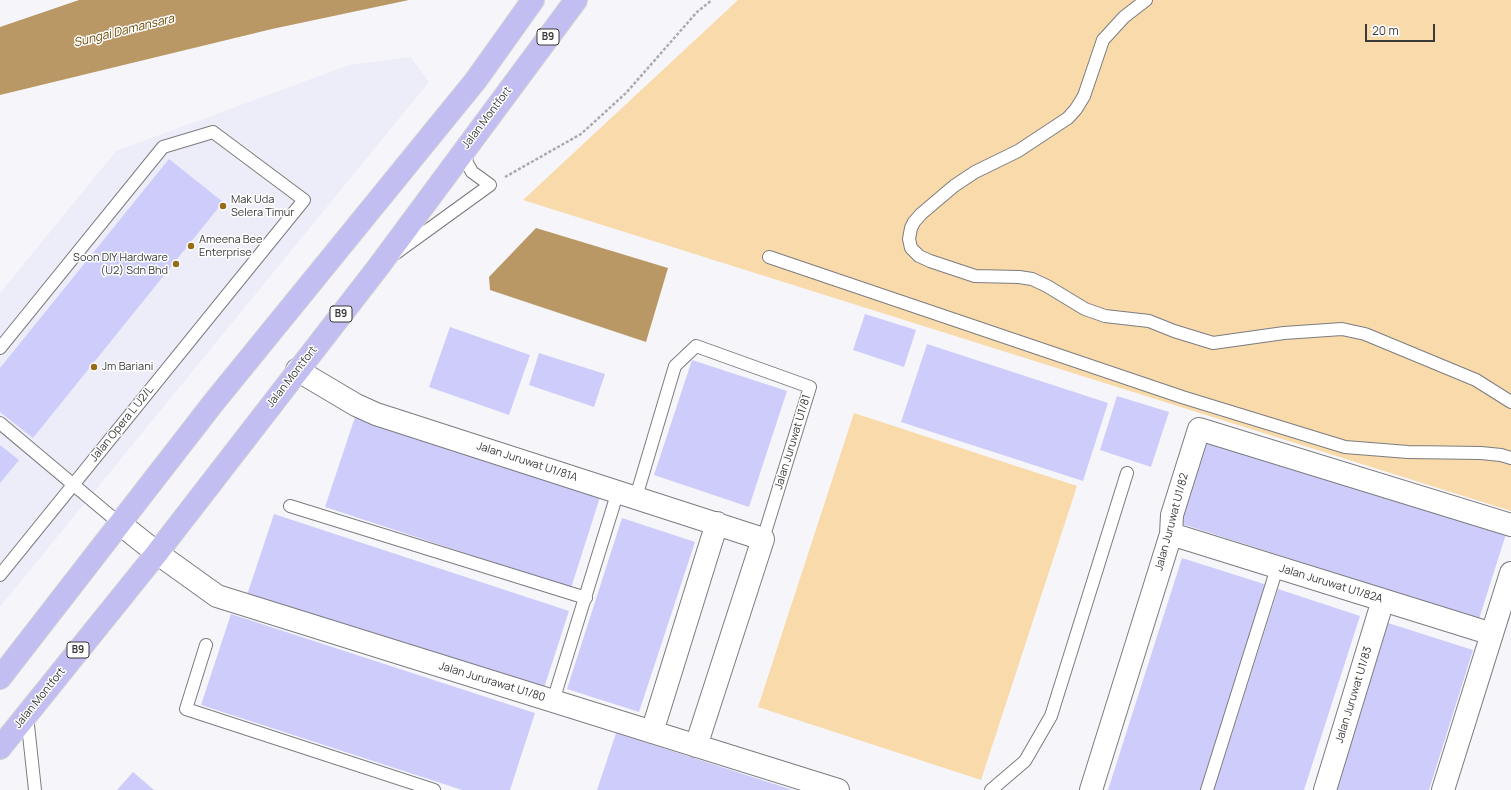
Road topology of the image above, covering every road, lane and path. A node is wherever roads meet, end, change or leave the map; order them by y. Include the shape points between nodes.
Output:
1 (533, 0) edge
2 (576, 0) edge
3 (712, 0) edge
4 (1146, 0) edge
5 (465, 148) junction
6 (490, 186) junction
7 (769, 258) dead end
8 (379, 266) junction
9 (0, 348) edge
10 (297, 370) junction
11 (1511, 402) edge
12 (0, 423) edge
13 (1511, 458) edge
14 (1127, 473) dead end
15 (73, 485) junction
16 (627, 494) junction
17 (290, 506) dead end
18 (119, 523) junction
19 (717, 523) junction
20 (1511, 524) edge
21 (1171, 534) junction
22 (763, 539) junction
23 (157, 553) junction
24 (1277, 568) junction
25 (1511, 573) edge
26 (0, 575) edge
27 (586, 598) junction
28 (1383, 600) junction
29 (1492, 634) junction
30 (206, 645) dead end
31 (0, 678) edge
32 (554, 701) junction
33 (27, 715) junction
34 (652, 732) junction
35 (696, 746) junction
36 (0, 748) edge
37 (35, 790) edge
38 (434, 790) edge
39 (838, 790) edge
40 (990, 790) edge
41 (1091, 790) edge
42 (1207, 790) edge
43 (1325, 790) edge
44 (1444, 790) edge

1 - 18 main road via 476,80
2 - 5 main road, Jalan Montfort / B9
3 - 6 path via 697,12 626,93 581,134
4 - 11 lane via 1124,17 1103,40 1084,96 1068,118 1018,151 975,172 954,186 914,222 910,228 911,248 930,261 975,276 1032,279 1085,309 1105,316 1149,321 1213,343 1284,333 1342,329 1365,334 1476,380
5 - 6 lane via 467,163 472,172
5 - 8 main road, Jalan Montfort / B9
6 - 8 lane
7 - 13 lane via 1182,397 1345,447 1408,452 1481,453
8 - 10 main road, Jalan Montfort / B9
9 - 15 lane, Jalan Opera L U2/L via 163,147 213,132 304,200
10 - 16 street, Jalan Juruwat U1/81A via 376,414
10 - 23 main road, Jalan Montfort / B9
12 - 15 lane
14 - 40 lane via 1051,716 1025,761
15 - 18 lane
15 - 26 lane, Jalan Opera L U2/L
16 - 19 street, Jalan Juruwat U1/81A
16 - 22 lane, Jalan Juruwat U1/81 via 676,366 696,346 810,387
16 - 27 lane
17 - 27 lane
18 - 23 street, Jalan Jururawat U1/80
18 - 31 main road
19 - 22 street, Jalan Juruwat U1/81A
19 - 34 street
20 - 21 street, Jalan Juruwat U1/82 via 1199,429 1172,515
21 - 24 street, Jalan Juruwat U1/82A
21 - 41 street, Jalan Juruwat U1/82
22 - 35 street, Jalan Juruwat U1/81
23 - 32 street, Jalan Jururawat U1/80 via 217,596
23 - 33 main road, Jalan Montfort / B9
24 - 28 street, Jalan Juruwat U1/82A
24 - 42 lane
25 - 29 street
27 - 32 lane
28 - 29 street, Jalan Juruwat U1/82A
28 - 43 street, Jalan Juruwat U1/83
29 - 44 street
30 - 38 lane via 186,708
32 - 34 street, Jalan Jururawat U1/80
33 - 36 main road, Jalan Montfort / B9
33 - 37 lane
34 - 35 street, Jalan Jururawat U1/80
35 - 39 street, Jalan Jururawat U1/80

